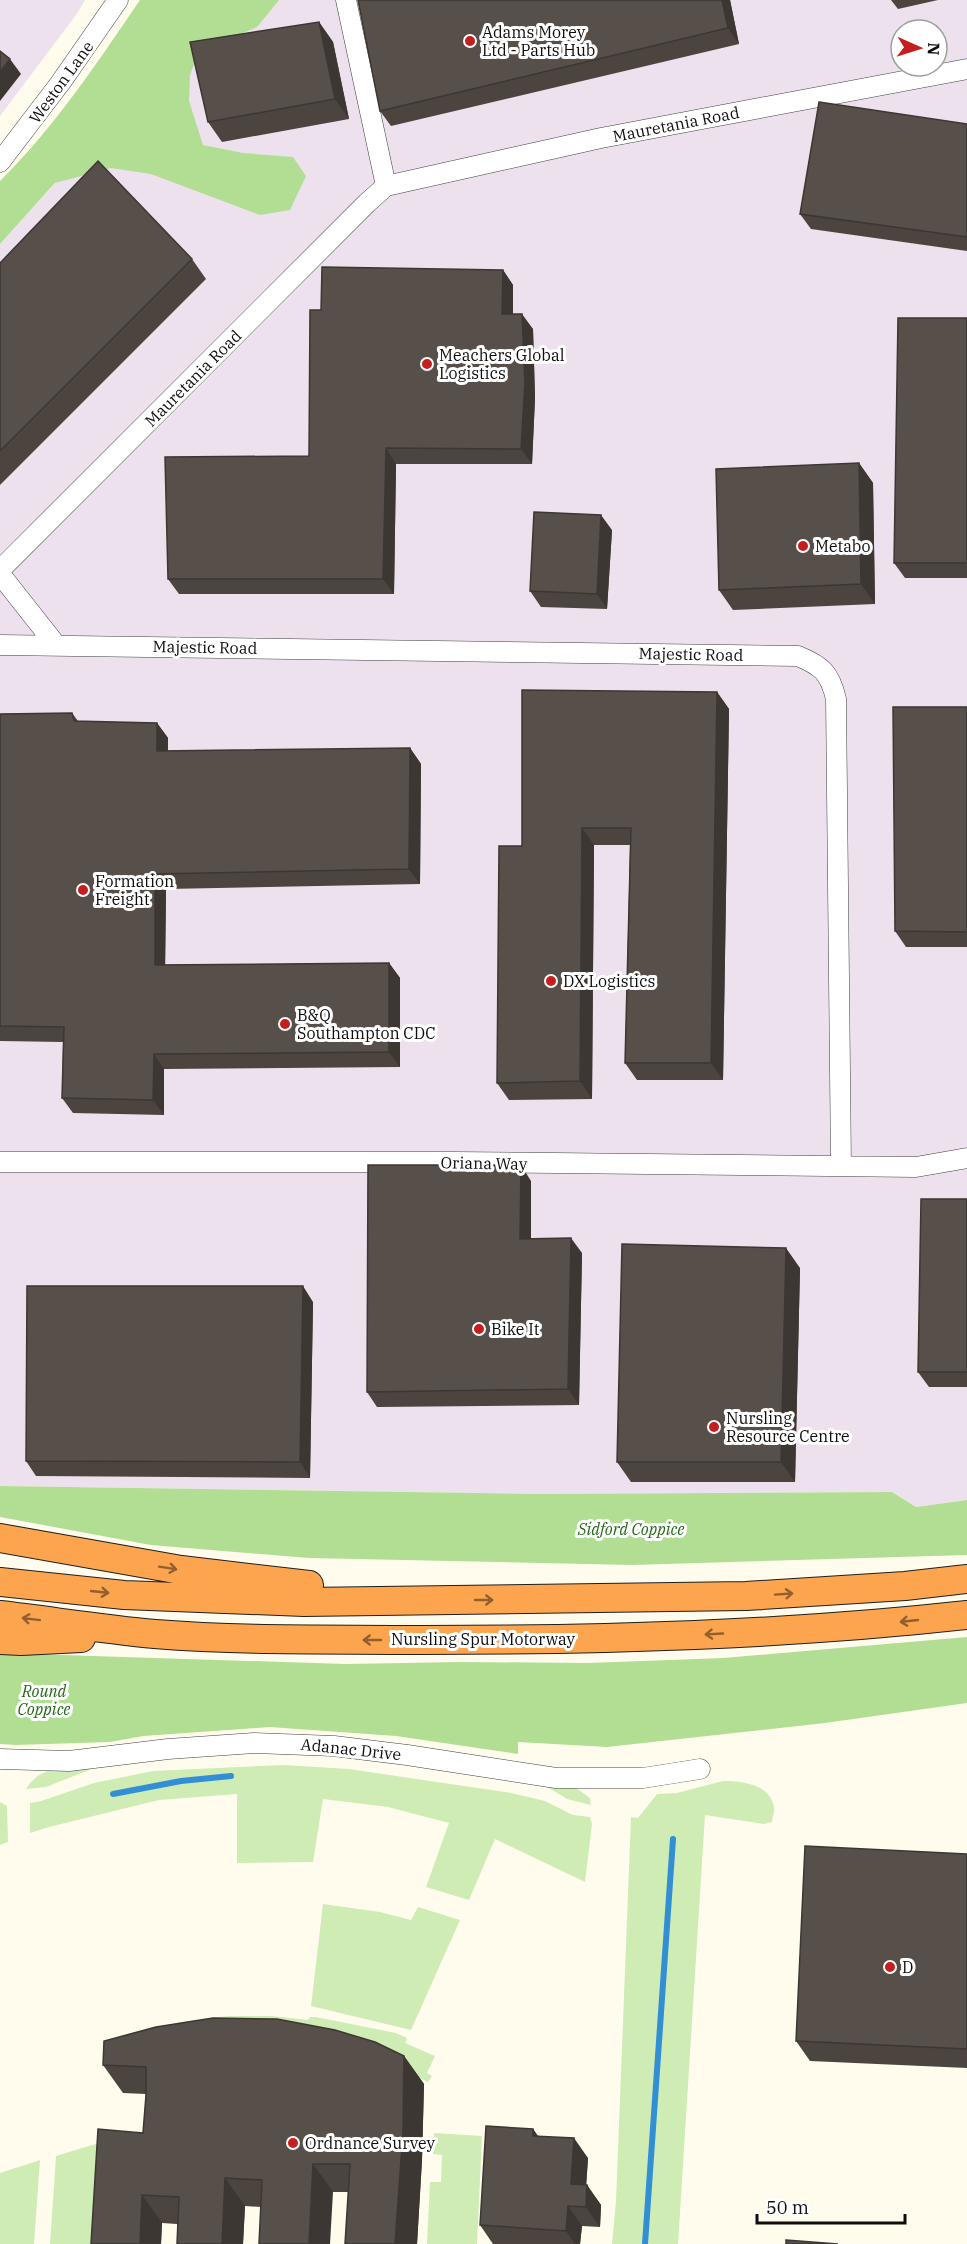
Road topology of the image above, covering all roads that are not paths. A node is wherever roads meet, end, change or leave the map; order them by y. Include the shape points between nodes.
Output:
1 (118, 0) edge
2 (346, 0) edge
3 (967, 69) edge
4 (0, 162) edge
5 (386, 186) junction
6 (0, 572) edge
7 (0, 645) edge
8 (56, 645) junction
9 (967, 1158) edge
10 (0, 1162) edge
11 (841, 1165) junction
12 (0, 1538) edge
13 (967, 1579) edge
14 (0, 1582) edge
15 (435, 1600) junction
16 (0, 1615) edge
17 (967, 1615) edge
18 (154, 1634) junction
19 (0, 1640) edge
20 (0, 1759) edge
21 (700, 1769) dead end

1 - 4 street, Weston Lane
2 - 5 street
3 - 5 street, Mauretania Road via 601,138
5 - 6 street, Mauretania Road
6 - 8 street
7 - 8 street, Majestic Road
8 - 11 street, Majestic Road via 798,656 813,662 824,670 836,699
9 - 11 street, Oriana Way via 928,1166
10 - 11 street, Oriana Way
12 -> 15 highway via 181,1570
15 -> 13 highway via 746,1596
14 -> 15 highway via 124,1595 304,1602
18 -> 16 highway, Nursling Spur Motorway
17 -> 18 highway, Nursling Spur Motorway via 870,1626 647,1638 285,1639
18 - 19 highway
20 - 21 street, Adanac Drive via 69,1761 254,1743 376,1751 555,1778 643,1778

